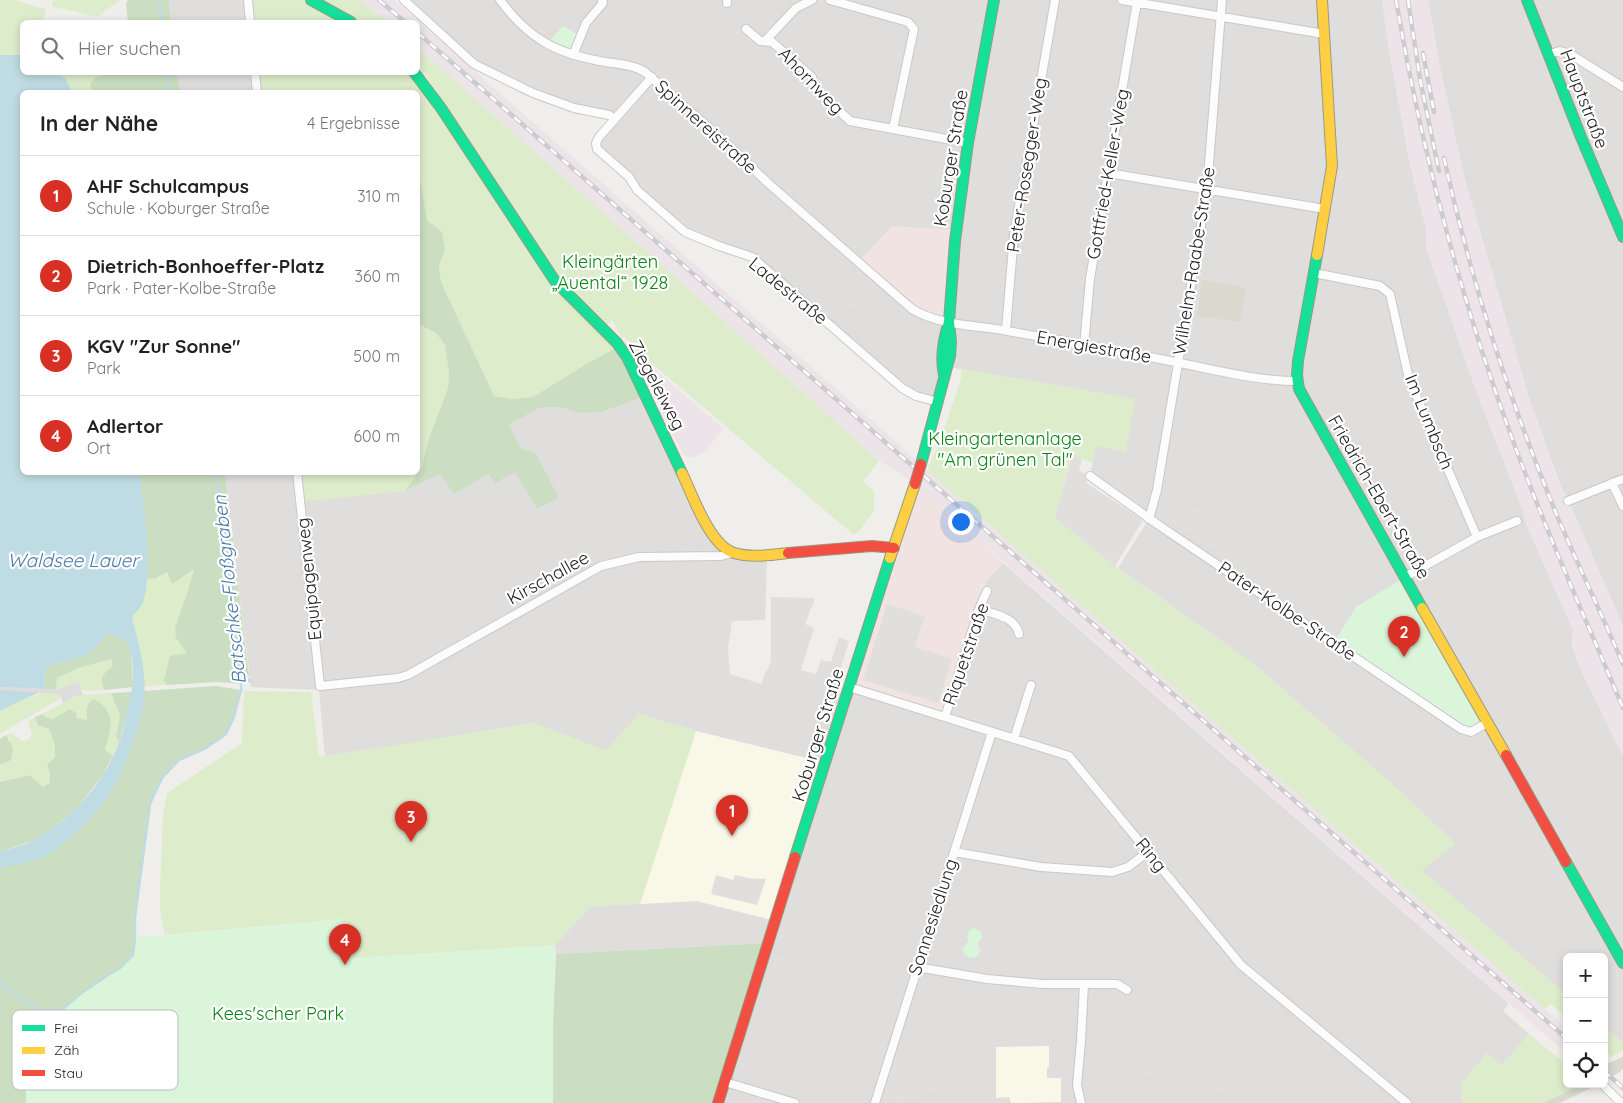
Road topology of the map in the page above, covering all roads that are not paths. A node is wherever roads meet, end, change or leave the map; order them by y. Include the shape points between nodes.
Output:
1 (248, 0) edge
2 (310, 0) edge
3 (404, 0) edge
4 (500, 0) edge
5 (602, 0) edge
6 (812, 0) edge
7 (830, 0) edge
8 (994, 0) edge
9 (1054, 0) edge
10 (1123, 0) edge
11 (1222, 0) edge
12 (1322, 0) edge
13 (1527, 0) edge
14 (1137, 2) junction
15 (1222, 16) junction
16 (250, 20) edge
17 (347, 20) edge
18 (746, 29) dead end
19 (1324, 34) junction
20 (765, 41) junction
21 (1549, 54) junction
22 (573, 55) junction
23 (255, 75) edge
24 (416, 75) edge
25 (652, 77) junction
26 (1623, 87) edge
27 (257, 90) edge
28 (615, 119) junction
29 (893, 129) junction
30 (968, 143) junction
31 (1108, 173) junction
32 (1207, 189) junction
33 (1325, 209) junction
34 (1623, 237) edge
35 (1314, 273) junction
36 (949, 322) junction
37 (1006, 330) junction
38 (1084, 346) junction
39 (1178, 362) junction
40 (1298, 381) junction
41 (938, 402) junction
42 (297, 475) edge
43 (1090, 476) dead end
44 (1623, 479) edge
45 (1612, 483) junction
46 (1568, 502) dead end
47 (1623, 506) edge
48 (1149, 519) junction
49 (1516, 521) dead end
50 (1477, 537) junction
51 (894, 548) junction
52 (732, 553) junction
53 (1405, 577) junction
54 (987, 591) dead end
55 (979, 609) junction
56 (1019, 634) dead end
57 (320, 686) joint
58 (1031, 686) dead end
59 (850, 687) junction
60 (944, 717) junction
61 (1487, 723) junction
62 (992, 732) junction
63 (1014, 739) junction
64 (954, 852) junction
65 (1148, 852) junction
66 (1623, 963) edge
67 (917, 967) junction
68 (1084, 984) junction
69 (1127, 990) dead end
70 (725, 1082) junction
71 (1606, 1088) edge
72 (718, 1103) edge
73 (796, 1103) edge
74 (875, 1103) edge
75 (1080, 1103) edge
76 (1407, 1103) edge
77 (1620, 1103) edge

1 - 16 street
2 - 17 main road
3 - 28 street via 474,64 533,93
4 - 22 street via 510,14 537,38 556,50
5 - 22 street via 603,3 586,23
6 - 20 street via 796,8
7 - 29 street via 908,22 914,29
8 - 30 main road, Koburger Straße
9 - 37 street, Peter-Rosegger-Weg via 1014,235
10 - 14 street
11 - 15 street, Wilhelm-Raabe-Straße
12 - 19 main road, Friedrich-Ebert-Straße
13 - 21 main road, Hauptstraße
14 - 15 street
14 - 31 street, Gottfried-Keller-Weg
15 - 19 street
15 - 32 street, Wilhelm-Raabe-Straße
18 - 20 street, Ahornweg via 760,41
19 - 33 main road, Friedrich-Ebert-Straße via 1332,153
20 - 29 street, Ahornweg via 772,42 812,77 814,87 850,121
21 - 26 street via 1570,54
21 - 34 main road, Hauptstraße
22 - 25 street via 638,67
23 - 27 street
24 - 52 main road, Ziegeleiweg via 555,281 612,338 627,358 709,528 721,545
25 - 28 street, Spinnereistraße
25 - 36 street, Spinnereistraße via 906,304 921,314
28 - 41 street, Ladestraße via 599,137 597,149 629,177 637,190 685,232 752,257 902,388
29 - 30 street, Ahornweg
30 - 36 main road, Koburger Straße via 955,241
31 - 32 street
31 - 38 street, Gottfried-Keller-Weg via 1090,279
32 - 33 street
32 - 39 street, Wilhelm-Raabe-Straße
33 - 35 main road, Friedrich-Ebert-Straße
35 - 40 main road, Friedrich-Ebert-Straße
35 - 50 street, Im Lumbsch via 1380,286 1390,294 1409,379
36 - 37 street, Energiestraße
36 - 41 main road, Koburger Straße via 944,334 941,366 944,375
37 - 38 street, Energiestraße
38 - 39 street, Energiestraße
39 - 40 street, Energiestraße via 1248,376
39 - 48 street, Wilhelm-Raabe-Straße via 1157,490
40 - 53 main road, Friedrich-Ebert-Straße via 1303,398
41 - 51 main road, Koburger Straße, bridge
42 - 57 street, Equipagenweg
43 - 48 street, Pater-Kolbe-Straße
44 - 45 street
45 - 46 street
45 - 47 street
48 - 61 street, Pater-Kolbe-Straße via 1464,730 1473,731
49 - 50 street
50 - 53 street
51 - 52 main road, Kirschallee via 872,546 767,555
51 - 59 main road, Koburger Straße
52 - 57 street, Kirschallee via 721,556 639,557 601,566 408,675
53 - 61 main road, Friedrich-Ebert-Straße
54 - 55 street, Riquetstraße
55 - 56 street via 1005,617 1015,625
55 - 60 street, Riquetstraße
58 - 63 street
59 - 60 street, Ring
59 - 70 main road, Koburger Straße
60 - 62 street, Ring
61 - 66 main road, Friedrich-Ebert-Straße
62 - 63 street, Ring
62 - 64 street, Sonnesiedlung
63 - 65 street, Ring via 1069,756
64 - 65 street via 1041,867 1112,872 1128,867
64 - 67 street, Sonnesiedlung
65 - 76 street, Ring via 1241,965
67 - 68 street via 986,979
67 - 74 street, Sonnesiedlung
68 - 69 street via 1117,984
68 - 75 street via 1077,1085
70 - 72 main road, Koburger Straße
70 - 73 street
71 - 77 street

